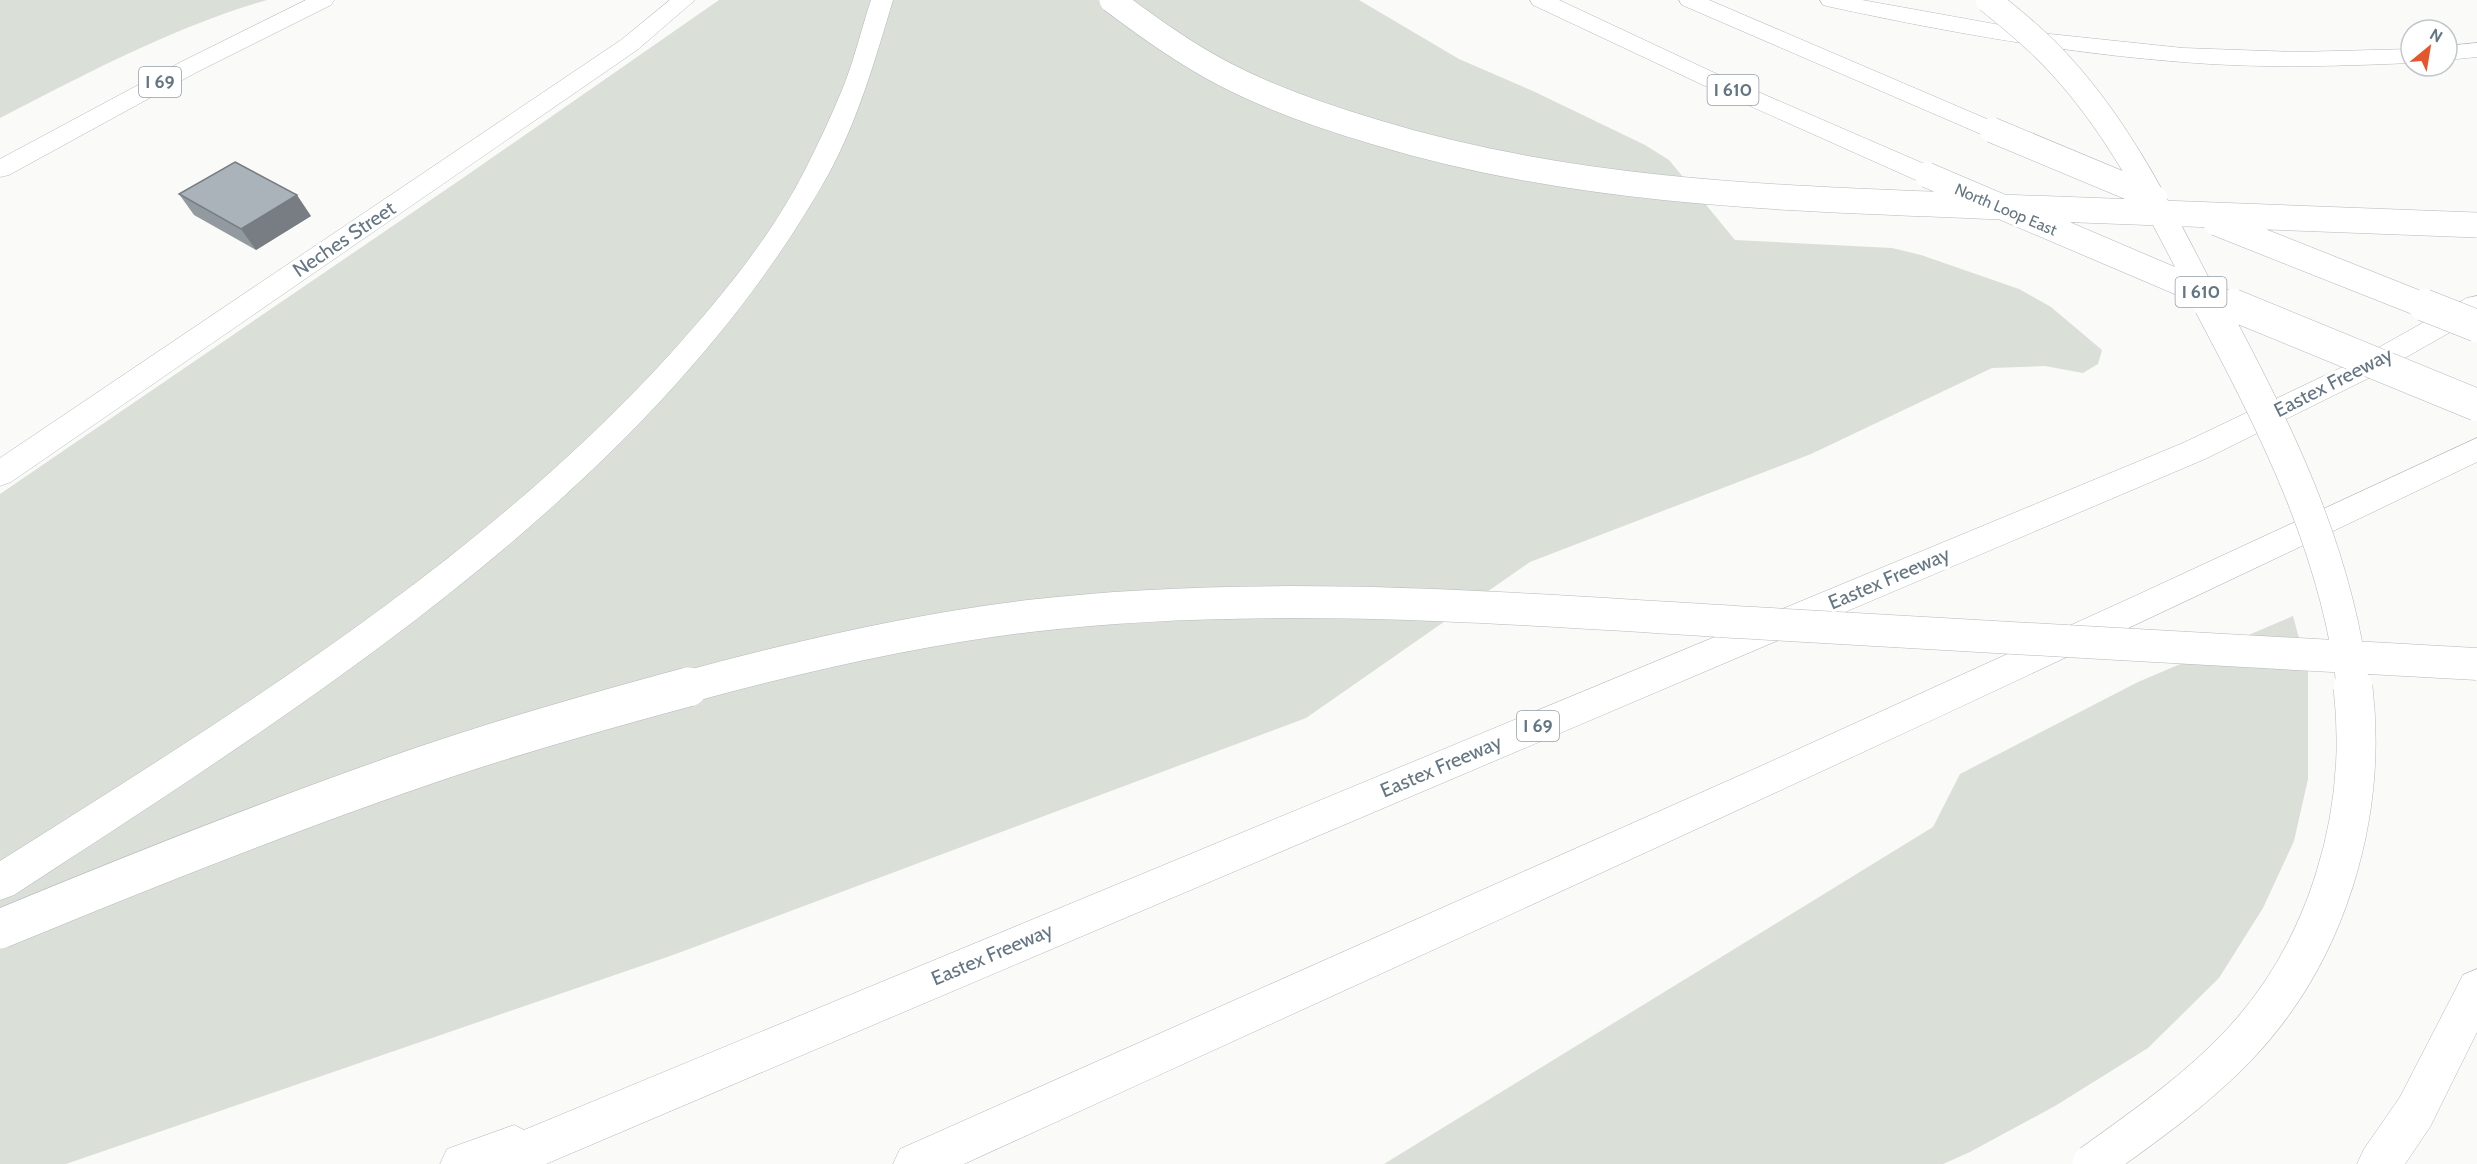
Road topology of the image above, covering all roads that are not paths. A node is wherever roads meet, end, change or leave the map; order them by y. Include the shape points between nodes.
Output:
1 (323, 0) edge
2 (684, 0) edge
3 (882, 0) edge
4 (1112, 0) edge
5 (1541, 0) edge
6 (1690, 0) edge
7 (1831, 0) edge
8 (1988, 0) edge
9 (2477, 50) edge
10 (2459, 52) edge
11 (2399, 56) edge
12 (0, 169) edge
13 (2477, 225) edge
14 (2477, 305) edge
15 (2477, 326) edge
16 (2477, 405) edge
17 (2477, 449) edge
18 (0, 474) edge
19 (2477, 664) edge
20 (0, 882) edge
21 (0, 929) edge
22 (2477, 989) edge
23 (587, 1123) junction
24 (462, 1164) edge
25 (494, 1164) edge
26 (915, 1164) edge
27 (2092, 1164) edge
28 (2379, 1164) edge

1 - 12 main road, I 69
2 - 18 main road, Neches Street via 629,45
3 - 20 main road via 858,83 841,124 790,220 703,337 648,396 582,462 385,623 250,720
4 - 13 main road, bridge via 1184,50 1240,82 1299,107 1360,130 1507,164 1674,188 1840,201
5 - 16 main road, North Loop East / I 610, bridge via 1927,175
6 - 15 main road, bridge via 2229,229
7 - 11 main road via 1967,27 2135,51 2262,58
8 - 27 main road, bridge via 2029,34 2074,80 2158,208 2296,480 2336,585 2355,677 2355,780 2348,831 2310,946 2274,1003 2232,1051 2180,1099
9 - 10 main road
14 - 23 main road, Eastex Freeway / I 69 via 2363,369 2194,451
17 - 26 main road via 1774,777
19 - 21 main road, bridge via 1479,608 1235,604 1063,612 965,625 838,650 576,718 306,807
22 - 28 main road via 2415,1112
23 - 24 main road
23 - 25 main road, Eastex Freeway / I 69

